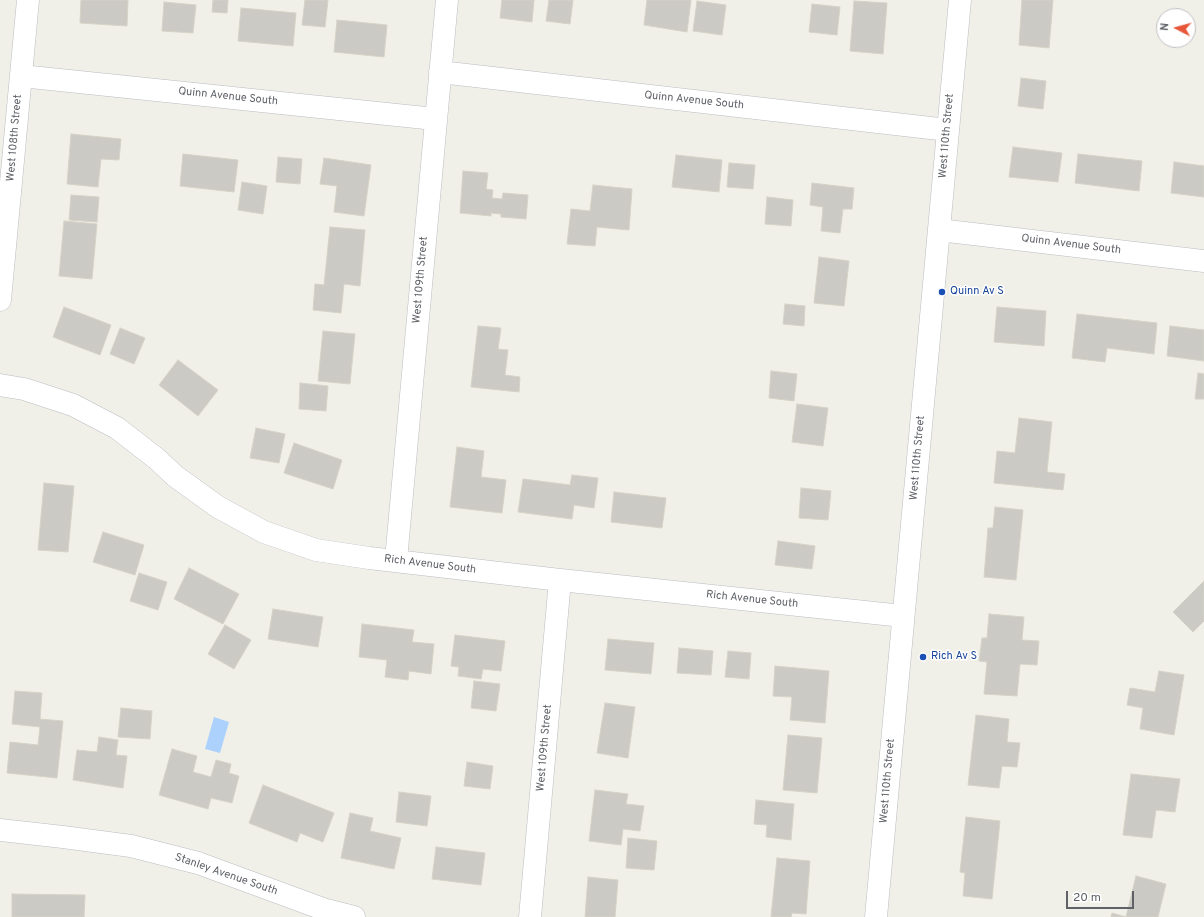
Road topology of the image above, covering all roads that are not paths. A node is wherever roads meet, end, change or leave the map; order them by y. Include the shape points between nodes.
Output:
1 (28, 0) edge
2 (447, 0) edge
3 (960, 0) edge
4 (440, 72) junction
5 (21, 76) junction
6 (435, 119) junction
7 (948, 130) junction
8 (939, 230) junction
9 (1204, 261) edge
10 (0, 300) edge
11 (0, 385) edge
12 (396, 560) junction
13 (560, 580) junction
14 (903, 616) junction
15 (0, 830) edge
16 (354, 917) edge
17 (530, 917) edge
18 (876, 917) edge

1 - 5 street, West 108th Street
2 - 4 street, West 109th Street
3 - 7 street, West 110th Street
4 - 6 street, West 109th Street
4 - 7 street, Quinn Avenue South
5 - 6 street, Quinn Avenue South
5 - 10 street, West 108th Street
6 - 12 street, West 109th Street
7 - 8 street, West 110th Street
8 - 9 street, Quinn Avenue South
8 - 14 street, West 110th Street
11 - 12 street, Rich Avenue South via 73,405 117,428 175,476 218,507 264,532 316,550
12 - 13 street, Rich Avenue South
13 - 14 street, Rich Avenue South
13 - 17 street, West 109th Street
14 - 18 street, West 110th Street
15 - 16 street, Stanley Avenue South via 131,846 198,863 326,910

